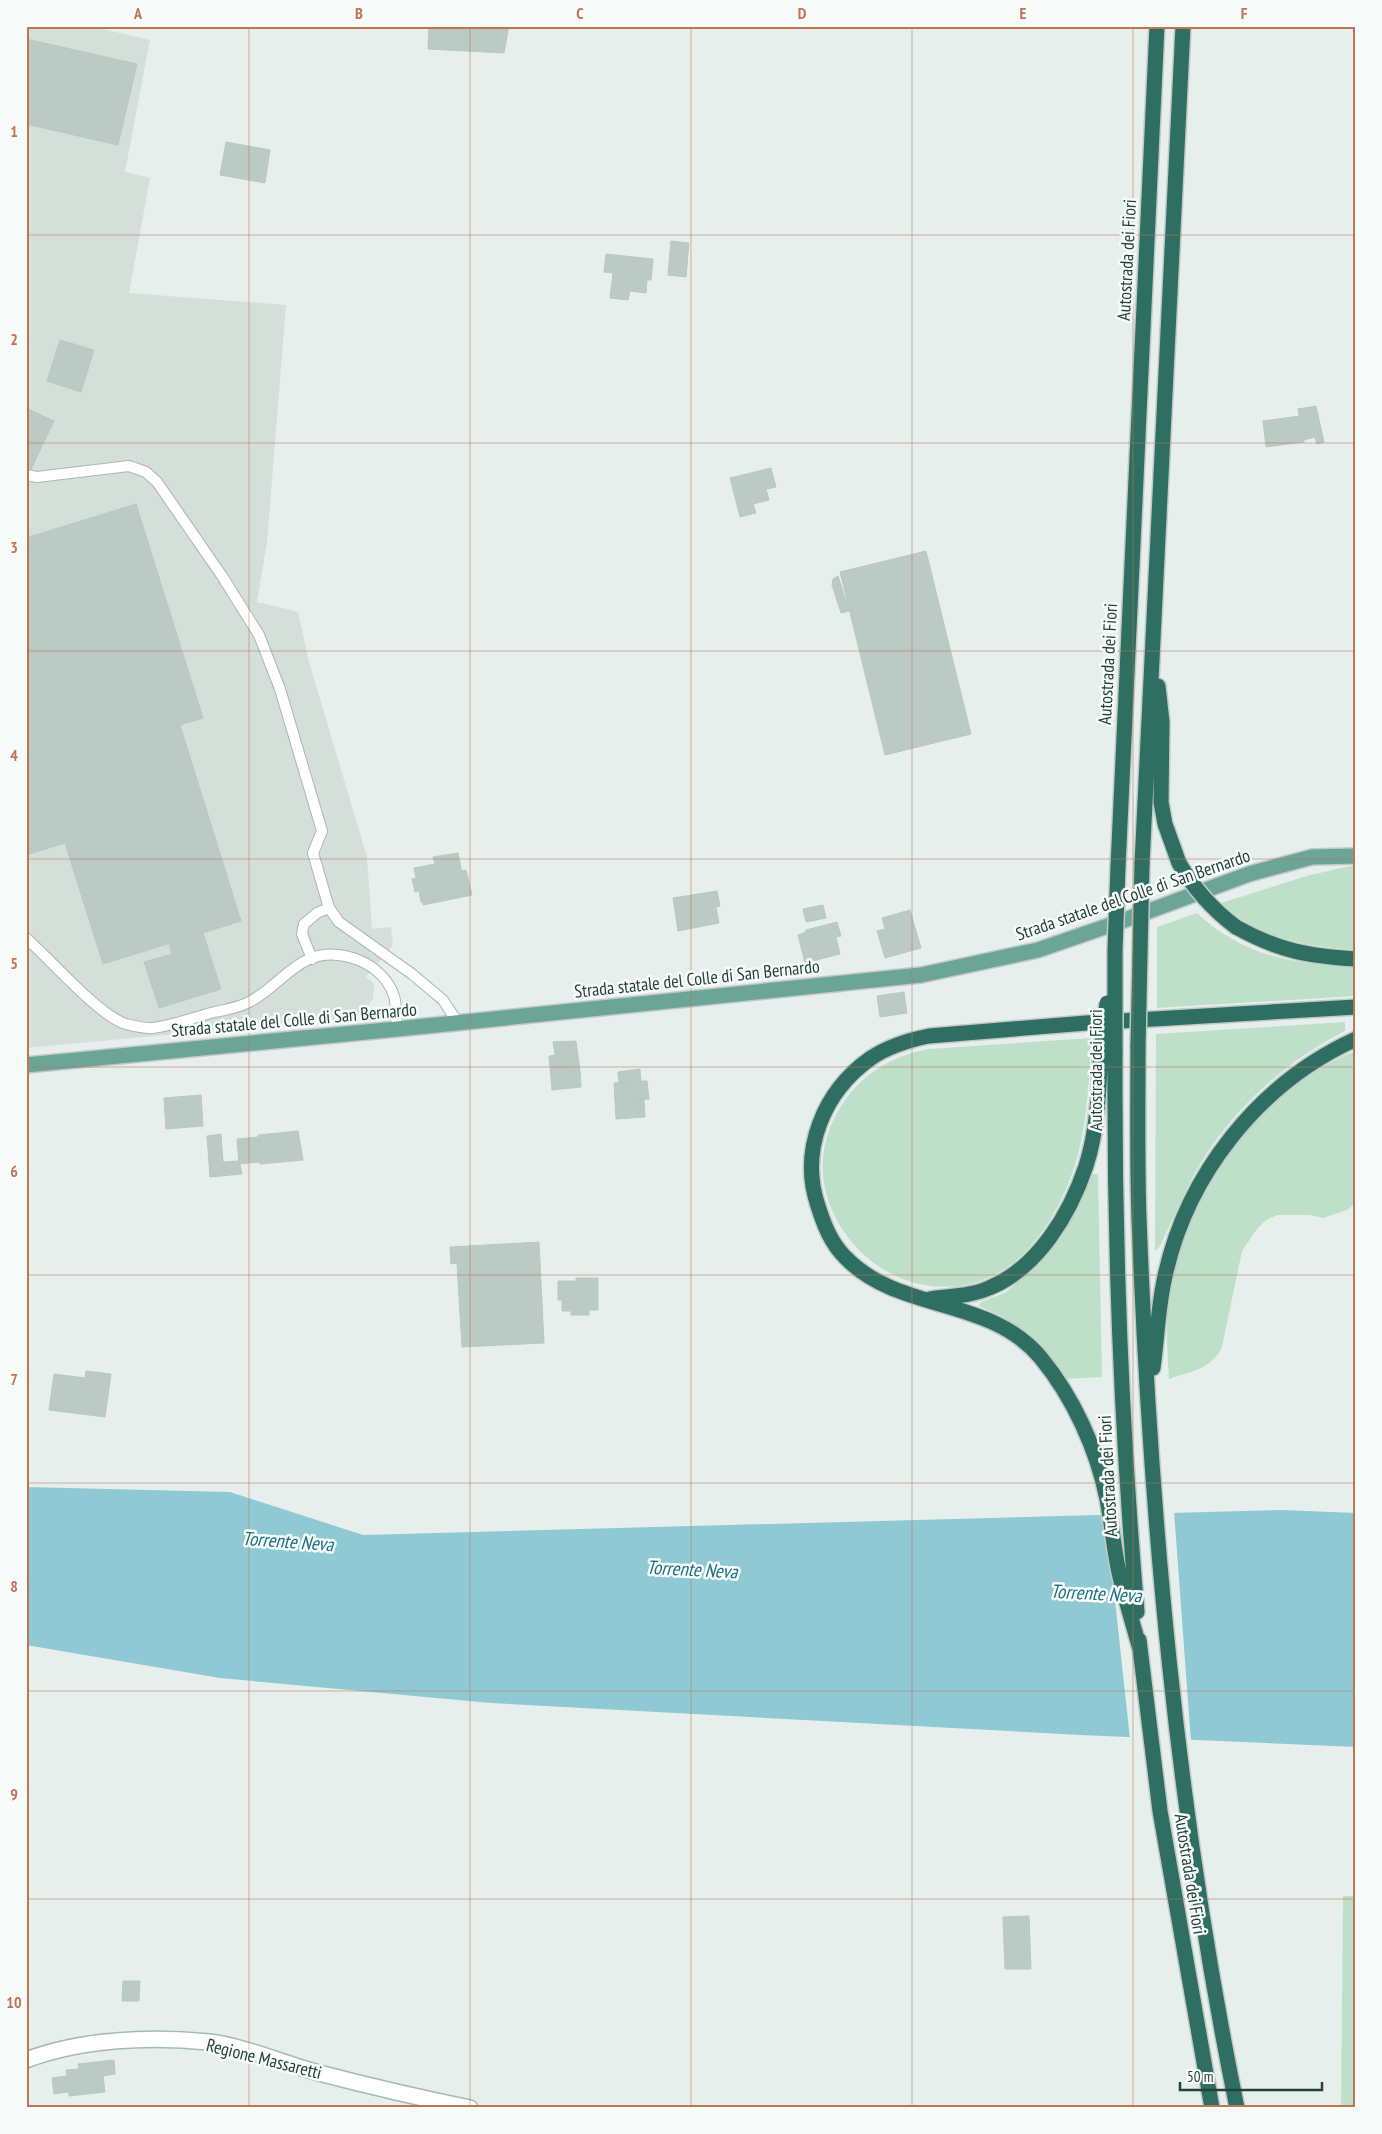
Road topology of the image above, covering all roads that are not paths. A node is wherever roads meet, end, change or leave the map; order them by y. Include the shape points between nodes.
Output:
1 (1157, 26) edge
2 (1183, 26) edge
3 (26, 475) edge
4 (1153, 640) junction
5 (1356, 856) edge
6 (329, 908) junction
7 (26, 938) edge
8 (312, 959) junction
9 (1356, 959) edge
10 (1356, 1007) edge
11 (458, 1023) junction
12 (398, 1030) junction
13 (1356, 1039) edge
14 (1108, 1051) junction
15 (26, 1065) edge
16 (923, 1300) junction
17 (1148, 1406) junction
18 (1140, 1649) junction
19 (26, 2060) edge
20 (470, 2108) edge
21 (1212, 2108) edge
22 (1237, 2108) edge

1 - 14 highway, Autostrada dei Fiori, bridge
2 - 4 highway, Autostrada dei Fiori
3 - 6 lane via 38,477 129,466 146,472 157,482 259,635 280,690 322,831 314,853
4 - 9 highway, bridge via 1162,722 1165,824 1179,863 1192,885 1236,927 1268,944 1295,953
4 - 17 highway, Autostrada dei Fiori, bridge via 1142,864 1138,1046 1139,1215
5 - 11 main road, Strada statale del Colle di San Bernardo via 1312,857 1249,874 1038,950 921,975
6 - 8 lane via 309,917 304,924 302,934
6 - 11 lane via 339,922 443,1000
7 - 8 lane via 100,1009 124,1023 151,1028 239,1007 252,1001 292,969
8 - 12 lane via 340,954 375,970 386,980 394,997
10 - 16 highway via 929,1036 909,1040 873,1056 845,1081 822,1116 812,1156 815,1197 830,1238 857,1269 891,1289
11 - 12 main road, Strada statale del Colle di San Bernardo
12 - 15 main road, Strada statale del Colle di San Bernardo
13 - 17 highway via 1305,1066 1283,1083 1243,1123 1209,1169 1184,1220 1164,1282
14 - 16 highway via 1086,1165 1058,1226 1043,1246 1005,1280 973,1294
14 - 18 highway, Autostrada dei Fiori via 1123,1407
16 - 18 highway via 1006,1328 1040,1356 1071,1404 1086,1432 1107,1498 1120,1576
17 - 22 highway, Autostrada dei Fiori via 1167,1648 1180,1765 1202,1913
18 - 21 highway, Autostrada dei Fiori via 1160,1811
19 - 20 street, Regione Massaretti via 50,2051 98,2042 210,2042 317,2072

